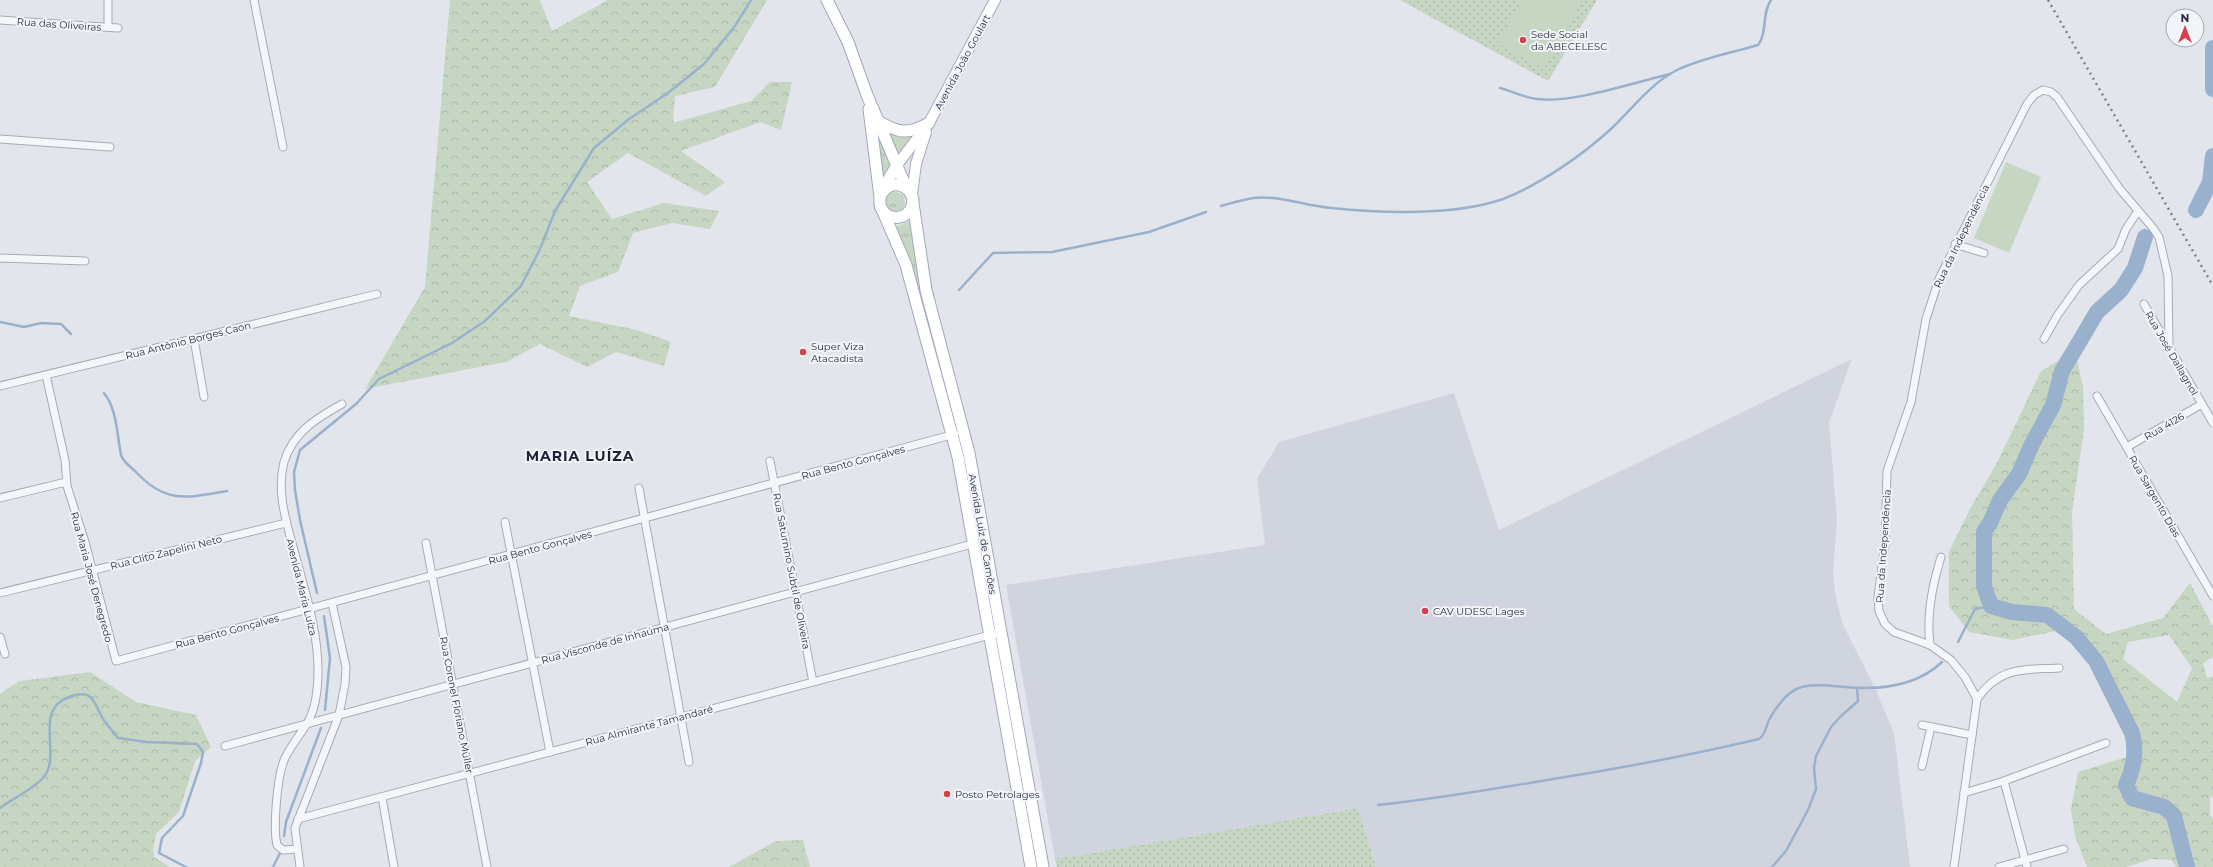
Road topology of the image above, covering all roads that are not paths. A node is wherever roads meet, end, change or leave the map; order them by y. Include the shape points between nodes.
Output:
1 (108, 0) edge
2 (254, 0) edge
3 (827, 0) edge
4 (995, 0) edge
5 (0, 20) edge
6 (108, 27) junction
7 (118, 28) dead end
8 (867, 95) junction
9 (878, 121) junction
10 (929, 123) junction
11 (0, 139) edge
12 (110, 147) dead end
13 (283, 147) dead end
14 (897, 165) junction
15 (910, 195) junction
16 (881, 200) junction
17 (2138, 211) junction
18 (1956, 244) junction
19 (1984, 253) dead end
20 (0, 258) edge
21 (85, 261) dead end
22 (377, 294) dead end
23 (2144, 304) dead end
24 (194, 339) junction
25 (2044, 339) dead end
26 (2169, 347) junction
27 (46, 375) junction
28 (0, 386) edge
29 (2097, 396) dead end
30 (204, 397) dead end
31 (342, 404) dead end
32 (2202, 404) junction
33 (2213, 423) edge
34 (959, 433) junction
35 (2126, 447) junction
36 (770, 461) dead end
37 (66, 482) junction
38 (774, 483) junction
39 (639, 488) dead end
40 (0, 498) edge
41 (645, 518) junction
42 (505, 522) dead end
43 (286, 523) junction
44 (979, 542) junction
45 (426, 543) dead end
46 (511, 554) junction
47 (1941, 557) dead end
48 (92, 571) junction
49 (432, 576) junction
50 (2210, 583) edge
51 (796, 592) junction
52 (0, 593) edge
53 (2213, 596) edge
54 (332, 603) junction
55 (310, 609) junction
56 (665, 627) junction
57 (1001, 632) junction
58 (990, 635) junction
59 (0, 637) edge
60 (1930, 645) junction
61 (4, 654) dead end
62 (116, 662) joint
63 (532, 663) junction
64 (2059, 668) dead end
65 (813, 682) junction
66 (453, 684) junction
67 (1977, 699) junction
68 (339, 715) junction
69 (681, 717) junction
70 (307, 724) junction
71 (1922, 725) dead end
72 (1931, 727) junction
73 (1972, 735) junction
74 (2106, 743) dead end
75 (225, 746) dead end
76 (550, 752) junction
77 (689, 762) dead end
78 (1922, 766) dead end
79 (470, 773) junction
80 (2004, 781) junction
81 (1964, 794) junction
82 (382, 797) junction
83 (298, 819) junction
84 (297, 849) junction
85 (2064, 849) dead end
86 (2026, 863) edge
87 (300, 867) edge
88 (394, 867) edge
89 (487, 867) edge
90 (1031, 867) edge
91 (1042, 867) edge
92 (1954, 867) edge
93 (1999, 867) edge

1 - 6 street
2 - 13 street
3 - 8 main road via 848,42
4 - 10 main road, Avenida João Goulart
5 - 6 street, Rua das Oliveiras
6 - 7 street, Rua das Oliveiras
8 - 9 main road, Avenida Luiz de Camões
8 - 16 main road, Avenida Luiz de Camões
9 - 10 main road via 890,128 908,132
9 - 14 main road, Avenida Luiz de Camões
10 - 14 main road, Avenida João Goulart
10 - 15 main road, Avenida João Goulart via 916,164
11 - 12 street
14 - 15 main road, Avenida Luiz de Camões
14 - 16 main road
15 - 16 main road via 901,185 890,186
15 - 16 main road via 908,212 900,217 889,216
15 - 34 main road, Avenida Luiz de Camões via 926,290
16 - 34 main road, Avenida Luiz de Camões via 906,266
17 - 18 street, Rua da Independência via 2119,188 2057,97 2043,90 2034,95 2027,104
17 - 25 street via 2126,229 2118,249 2079,285
17 - 26 street via 2154,228 2162,246 2169,289
18 - 19 street
18 - 60 street, Rua da Independência via 1932,299 1922,337 1911,402 1887,471 1885,544 1878,588 1879,611 1885,624 1894,632
20 - 21 street
22 - 24 street, Rua Antônio Borges Caon
23 - 26 street, Rua José Dallagnol
24 - 27 street, Rua Antônio Borges Caon
24 - 30 street
26 - 32 street, Rua José Dallagnol
27 - 28 street, Rua Antônio Borges Caon
27 - 37 street, Rua Maria José Denegredo via 65,460
29 - 35 street, Rua Sargento Dias
31 - 43 street, Avenida Maria Luíza via 308,425 289,449 284,462 281,492
32 - 33 street, Rua José Dallagnol
32 - 35 street, Rua 4126
34 - 38 street, Rua Bento Gonçalves
34 - 44 main road, Avenida Luiz de Camões
35 - 50 street, Rua Sargento Dias
36 - 38 street, Rua Saturnino Subtil de Oliveira
37 - 40 street
37 - 48 street, Rua Maria José Denegredo
38 - 41 street, Rua Bento Gonçalves
38 - 51 street, Rua Saturnino Subtil de Oliveira
39 - 41 street
41 - 46 street, Rua Bento Gonçalves
41 - 56 street
42 - 46 street
43 - 48 street, Rua Clito Zapelini Neto
43 - 55 street, Avenida Maria Luíza
44 - 51 street, Rua Visconde de Inhaúma
44 - 57 main road, Avenida Luiz de Camões
44 - 58 main road, Avenida Luiz de Camões
45 - 49 street, Rua Coronel Floriano Müller
46 - 49 street, Rua Bento Gonçalves
46 - 63 street
47 - 60 street via 1932,593
48 - 52 street, Rua Clito Zapelini Neto
48 - 62 street, Rua Maria José Denegredo
49 - 54 street, Rua Bento Gonçalves
49 - 66 street, Rua Coronel Floriano Müller
50 - 53 street, Rua Sargento Dias
51 - 56 street, Rua Visconde de Inhaúma
51 - 65 street, Rua Saturnino Subtil de Oliveira
54 - 55 street, Rua Bento Gonçalves
54 - 68 street via 346,667
55 - 62 street, Rua Bento Gonçalves
55 - 70 street, Avenida Maria Luíza via 318,670 314,707
56 - 63 street, Rua Visconde de Inhaúma
56 - 69 street
57 - 58 street, Rua Almirante Tamandaré
57 - 91 main road, Avenida Luiz de Camões
58 - 65 street, Rua Almirante Tamandaré
58 - 90 main road, Avenida Luiz de Camões
59 - 61 street
60 - 67 street, Rua da Independência via 1951,660 1965,677
63 - 66 street, Rua Visconde de Inhaúma
63 - 76 street
64 - 67 street via 2006,674 1994,679
65 - 69 street, Rua Almirante Tamandaré
66 - 68 street, Rua Visconde de Inhaúma
66 - 79 street, Rua Coronel Floriano Müller
67 - 73 street
68 - 70 street, Rua Visconde de Inhaúma
68 - 83 street
69 - 76 street, Rua Almirante Tamandaré
69 - 77 street
70 - 75 street, Rua Visconde de Inhaúma
70 - 84 street, Avenida Maria Luíza via 284,759 278,790 277,845 283,850
71 - 72 street
72 - 73 street
72 - 78 street
73 - 81 street
74 - 80 street
76 - 79 street, Rua Almirante Tamandaré
79 - 82 street, Rua Almirante Tamandaré
79 - 89 street, Rua Coronel Floriano Müller
80 - 81 street
80 - 86 street
81 - 92 street
82 - 83 street, Rua Almirante Tamandaré
82 - 88 street
83 - 84 street via 295,828
84 - 87 street
85 - 86 street
86 - 93 street

